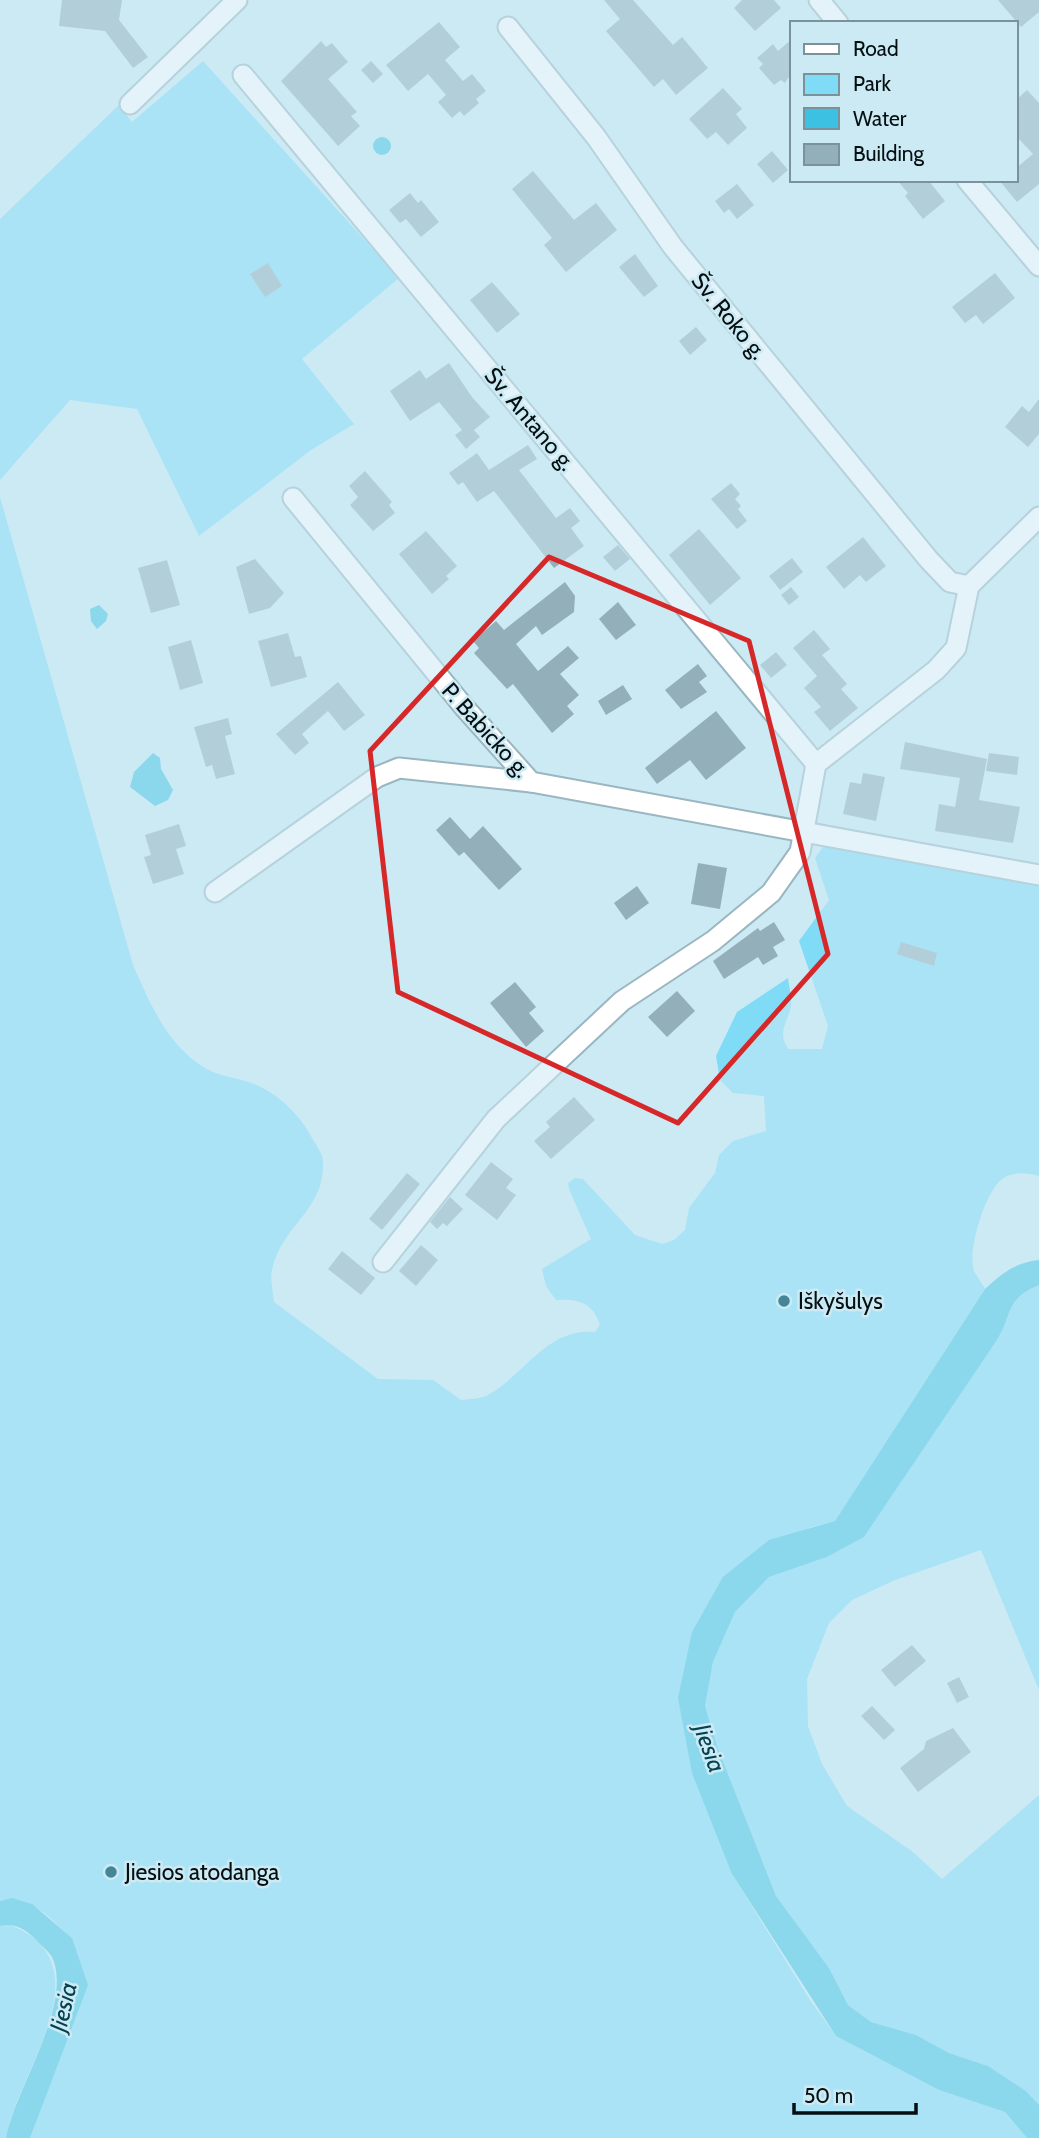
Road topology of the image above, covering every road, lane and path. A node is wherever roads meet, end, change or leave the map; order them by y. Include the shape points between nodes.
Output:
1 (237, 0) edge
2 (819, 0) edge
3 (836, 21) edge
4 (508, 27) dead end
5 (243, 75) dead end
6 (130, 104) dead end
7 (969, 182) edge
8 (1039, 266) edge
9 (293, 498) dead end
10 (1039, 517) edge
11 (969, 586) junction
12 (816, 764) junction
13 (531, 782) junction
14 (803, 830) junction
15 (1039, 876) edge
16 (215, 892) dead end
17 (383, 1262) dead end

1 - 6 street
2 - 3 street
4 - 11 street, Šv. Roko g. via 596,137 673,247 929,560 950,582
5 - 12 street, Šv. Antano g.
7 - 8 street
9 - 13 street, P. Babicko g.
10 - 11 street
11 - 12 street via 956,648 936,670
12 - 14 street
13 - 14 street, P. Babicko g.
13 - 16 street via 399,768 377,776
14 - 15 street, P. Babicko g.
14 - 17 street via 800,852 771,893 713,941 622,1001 496,1119

